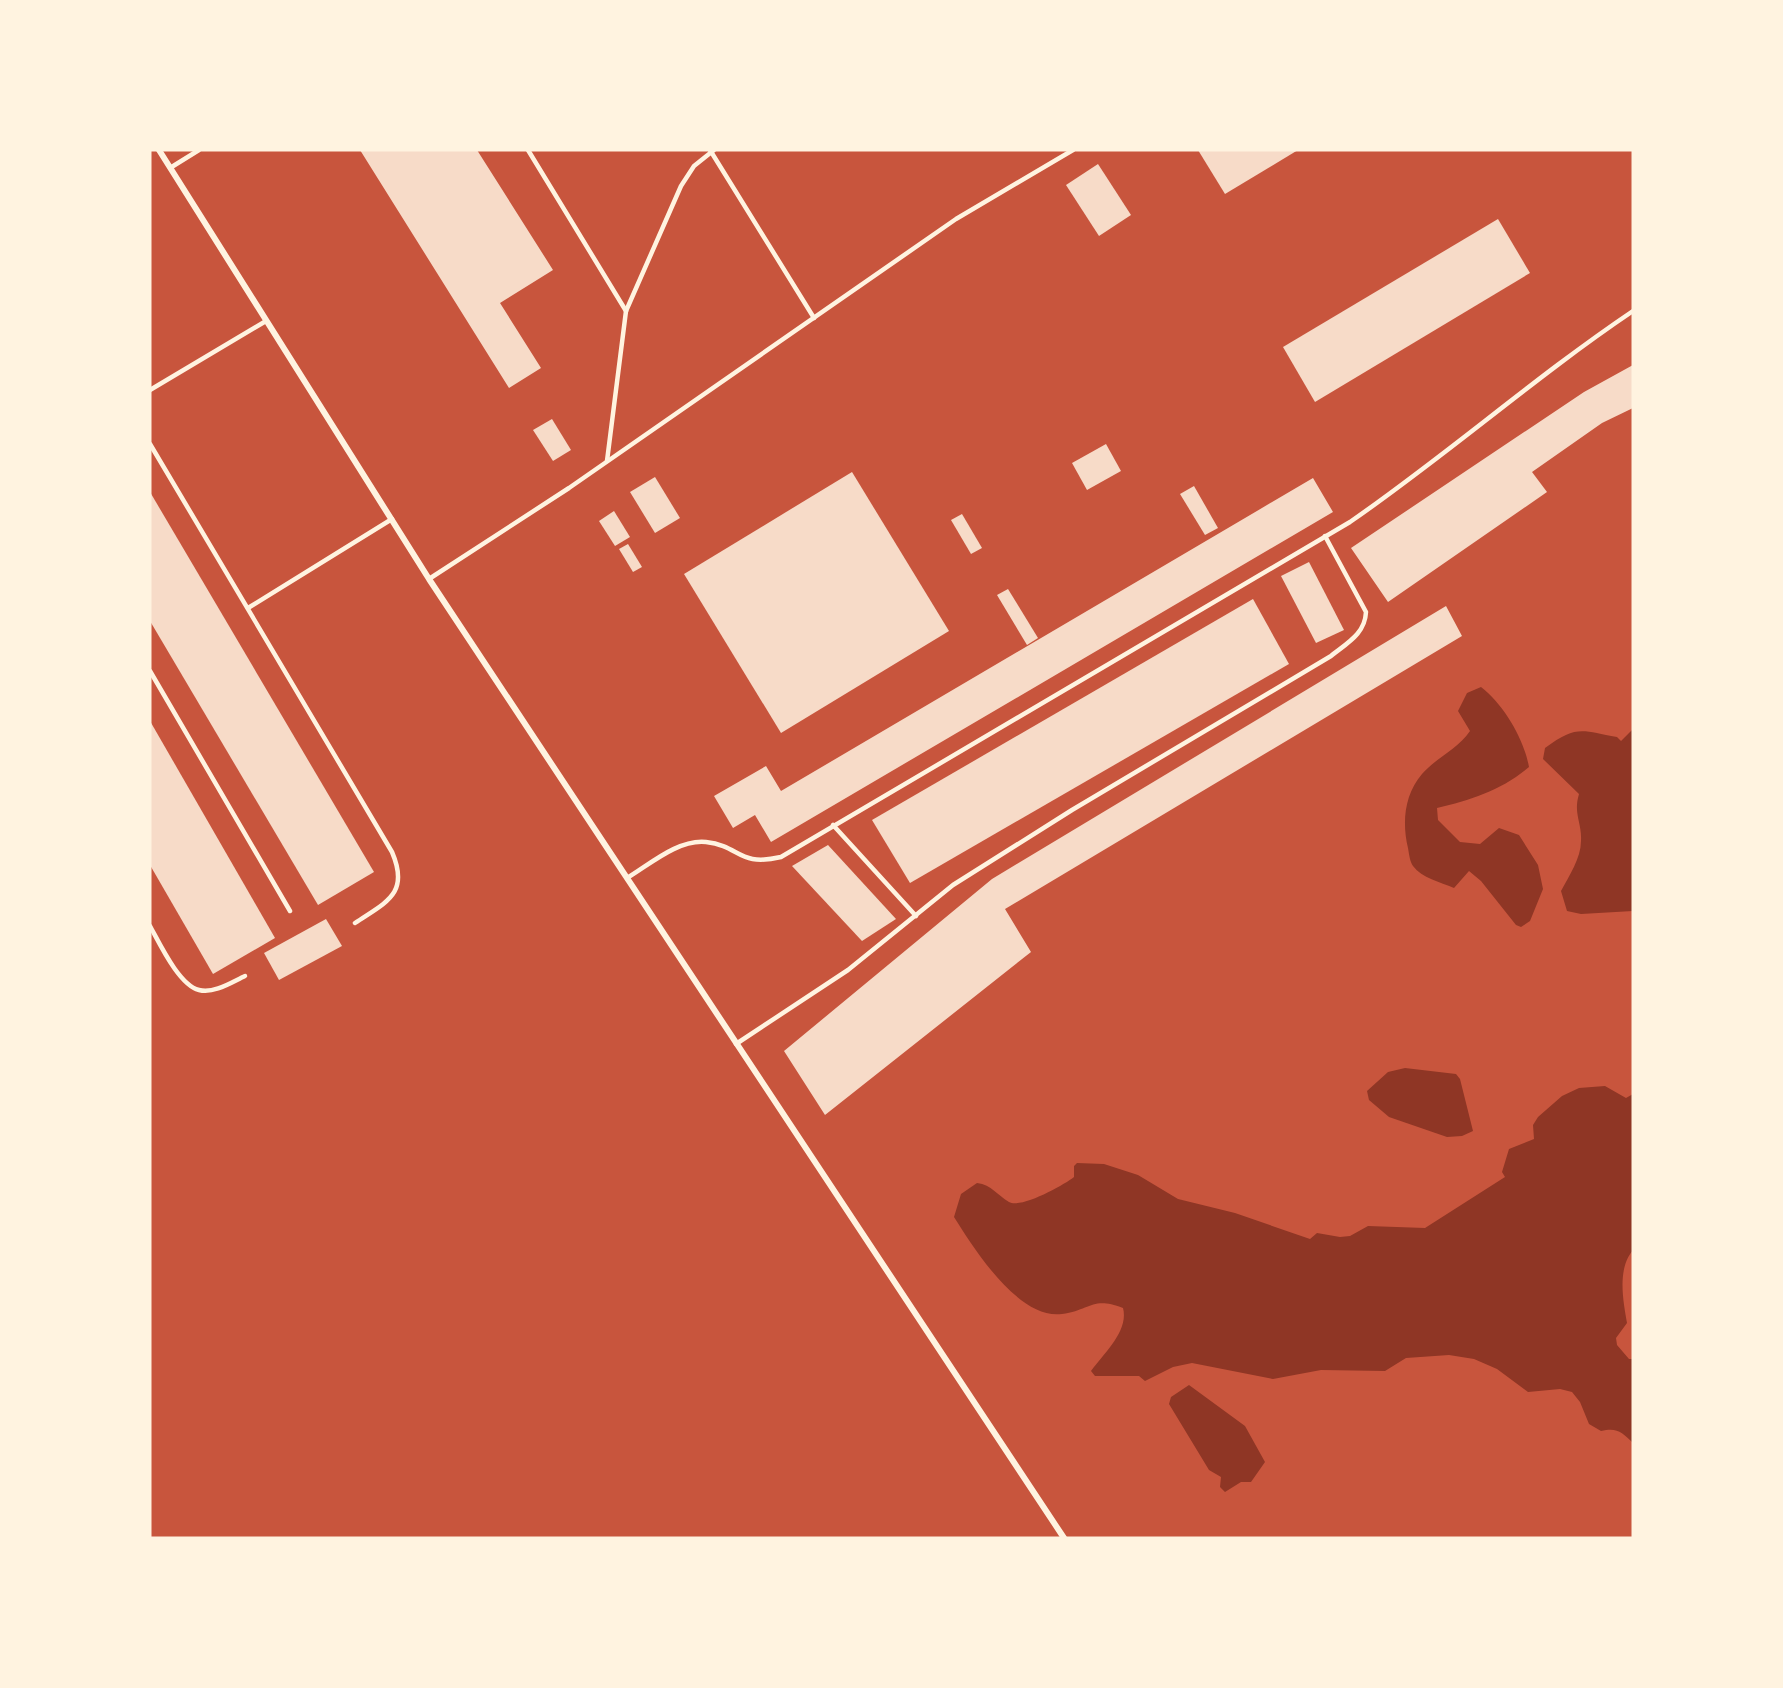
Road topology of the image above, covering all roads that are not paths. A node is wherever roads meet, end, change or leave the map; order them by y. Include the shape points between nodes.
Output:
1 (159, 150) edge
2 (200, 150) edge
3 (528, 150) edge
4 (1073, 150) edge
5 (711, 151) edge
6 (170, 168) junction
7 (626, 311) junction
8 (1633, 311) edge
9 (814, 318) junction
10 (266, 321) junction
11 (150, 390) edge
12 (150, 444) edge
13 (608, 461) junction
14 (392, 519) junction
15 (1325, 536) junction
16 (429, 579) junction
17 (248, 608) junction
18 (150, 671) edge
19 (833, 825) junction
20 (627, 878) junction
21 (290, 911) dead end
22 (916, 916) junction
23 (355, 923) dead end
24 (150, 926) edge
25 (245, 976) dead end
26 (736, 1044) junction
27 (1064, 1538) edge

1 - 6 street
2 - 6 lane
3 - 7 lane
4 - 9 lane via 956,219
5 - 7 lane via 694,166 681,186
5 - 9 lane
6 - 10 street
7 - 13 lane
8 - 15 lane via 1520,393 1400,488
9 - 13 lane
10 - 11 lane
10 - 14 street
12 - 17 lane
13 - 16 lane
14 - 16 street
14 - 17 lane
15 - 19 lane
15 - 22 lane via 1366,612 1366,625 1353,639 953,885
16 - 20 street
17 - 23 lane via 399,868 399,886 390,899
18 - 21 lane
19 - 20 lane via 781,856 761,861 704,842 682,845
19 - 22 lane
20 - 26 street
22 - 26 lane via 848,970
24 - 25 lane via 171,964 187,983 200,990 216,989
26 - 27 street

